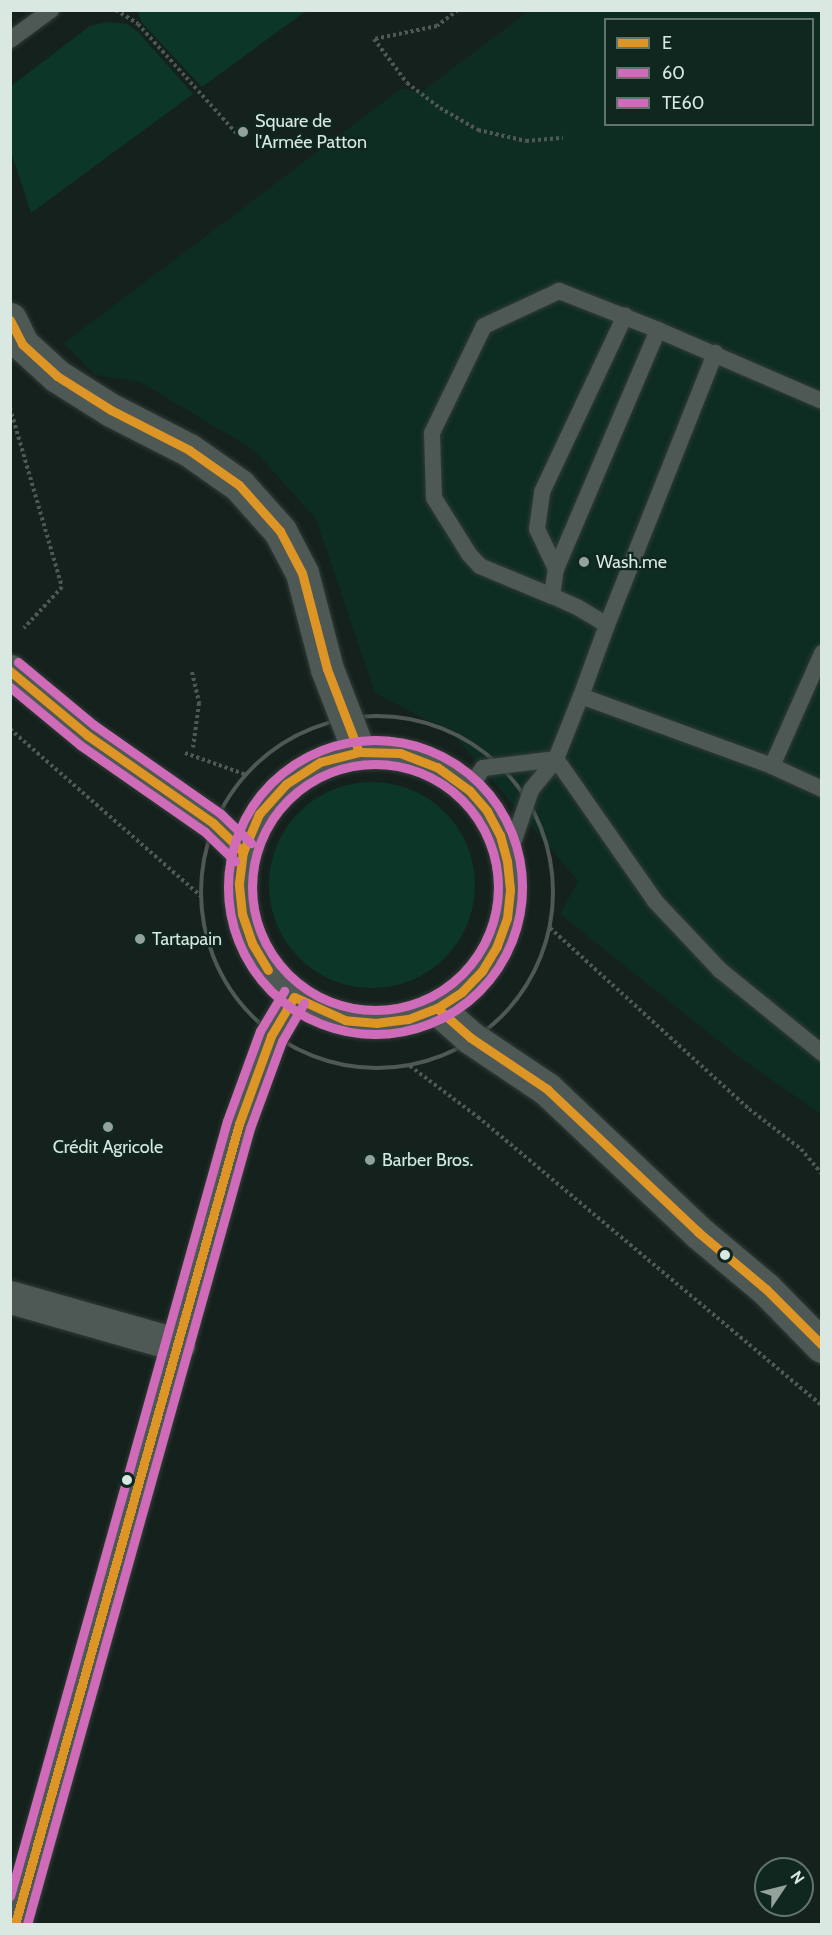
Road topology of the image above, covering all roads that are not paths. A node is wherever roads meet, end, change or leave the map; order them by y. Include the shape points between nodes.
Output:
1 (51, 10) edge
2 (10, 40) edge
3 (625, 316) junction
4 (10, 319) edge
5 (658, 330) junction
6 (715, 353) junction
7 (822, 401) edge
8 (556, 569) junction
9 (552, 596) junction
10 (607, 625) junction
11 (822, 653) edge
12 (10, 671) edge
13 (580, 696) junction
14 (359, 752) junction
15 (556, 759) junction
16 (772, 766) junction
17 (822, 789) edge
18 (469, 790) junction
19 (243, 852) junction
20 (507, 861) junction
21 (294, 997) junction
22 (437, 1008) junction
23 (822, 1053) edge
24 (10, 1297) edge
25 (178, 1345) junction
26 (822, 1346) edge
27 (15, 1924) edge

1 - 2 lane
3 - 5 lane
3 - 8 lane via 542,492 537,529
3 - 9 lane via 559,291 484,326 432,433 434,498 469,554 480,566
4 - 14 street via 22,344 57,376 111,410 189,450 239,484 280,531 302,573 327,669
5 - 6 lane
5 - 8 lane
6 - 7 lane
6 - 10 lane
8 - 9 lane
9 - 10 lane
10 - 13 lane
11 - 16 lane
12 - 19 street via 87,735 213,823
13 - 15 lane
13 - 16 lane
14 - 18 street via 400,753 437,766
14 - 19 street via 320,762 286,784 259,814
15 - 18 lane via 483,768
15 - 20 lane via 531,790
15 - 23 lane via 655,901 720,970
16 - 17 lane
18 - 20 street via 495,827
19 - 21 street via 239,883 242,914 252,943 268,970
20 - 22 street via 507,918 497,946 462,992
21 - 22 street via 345,1020 377,1023 408,1019
21 - 25 street via 271,1036 239,1124
22 - 26 street via 471,1038 547,1089 698,1232 766,1289
24 - 25 street
25 - 27 street

